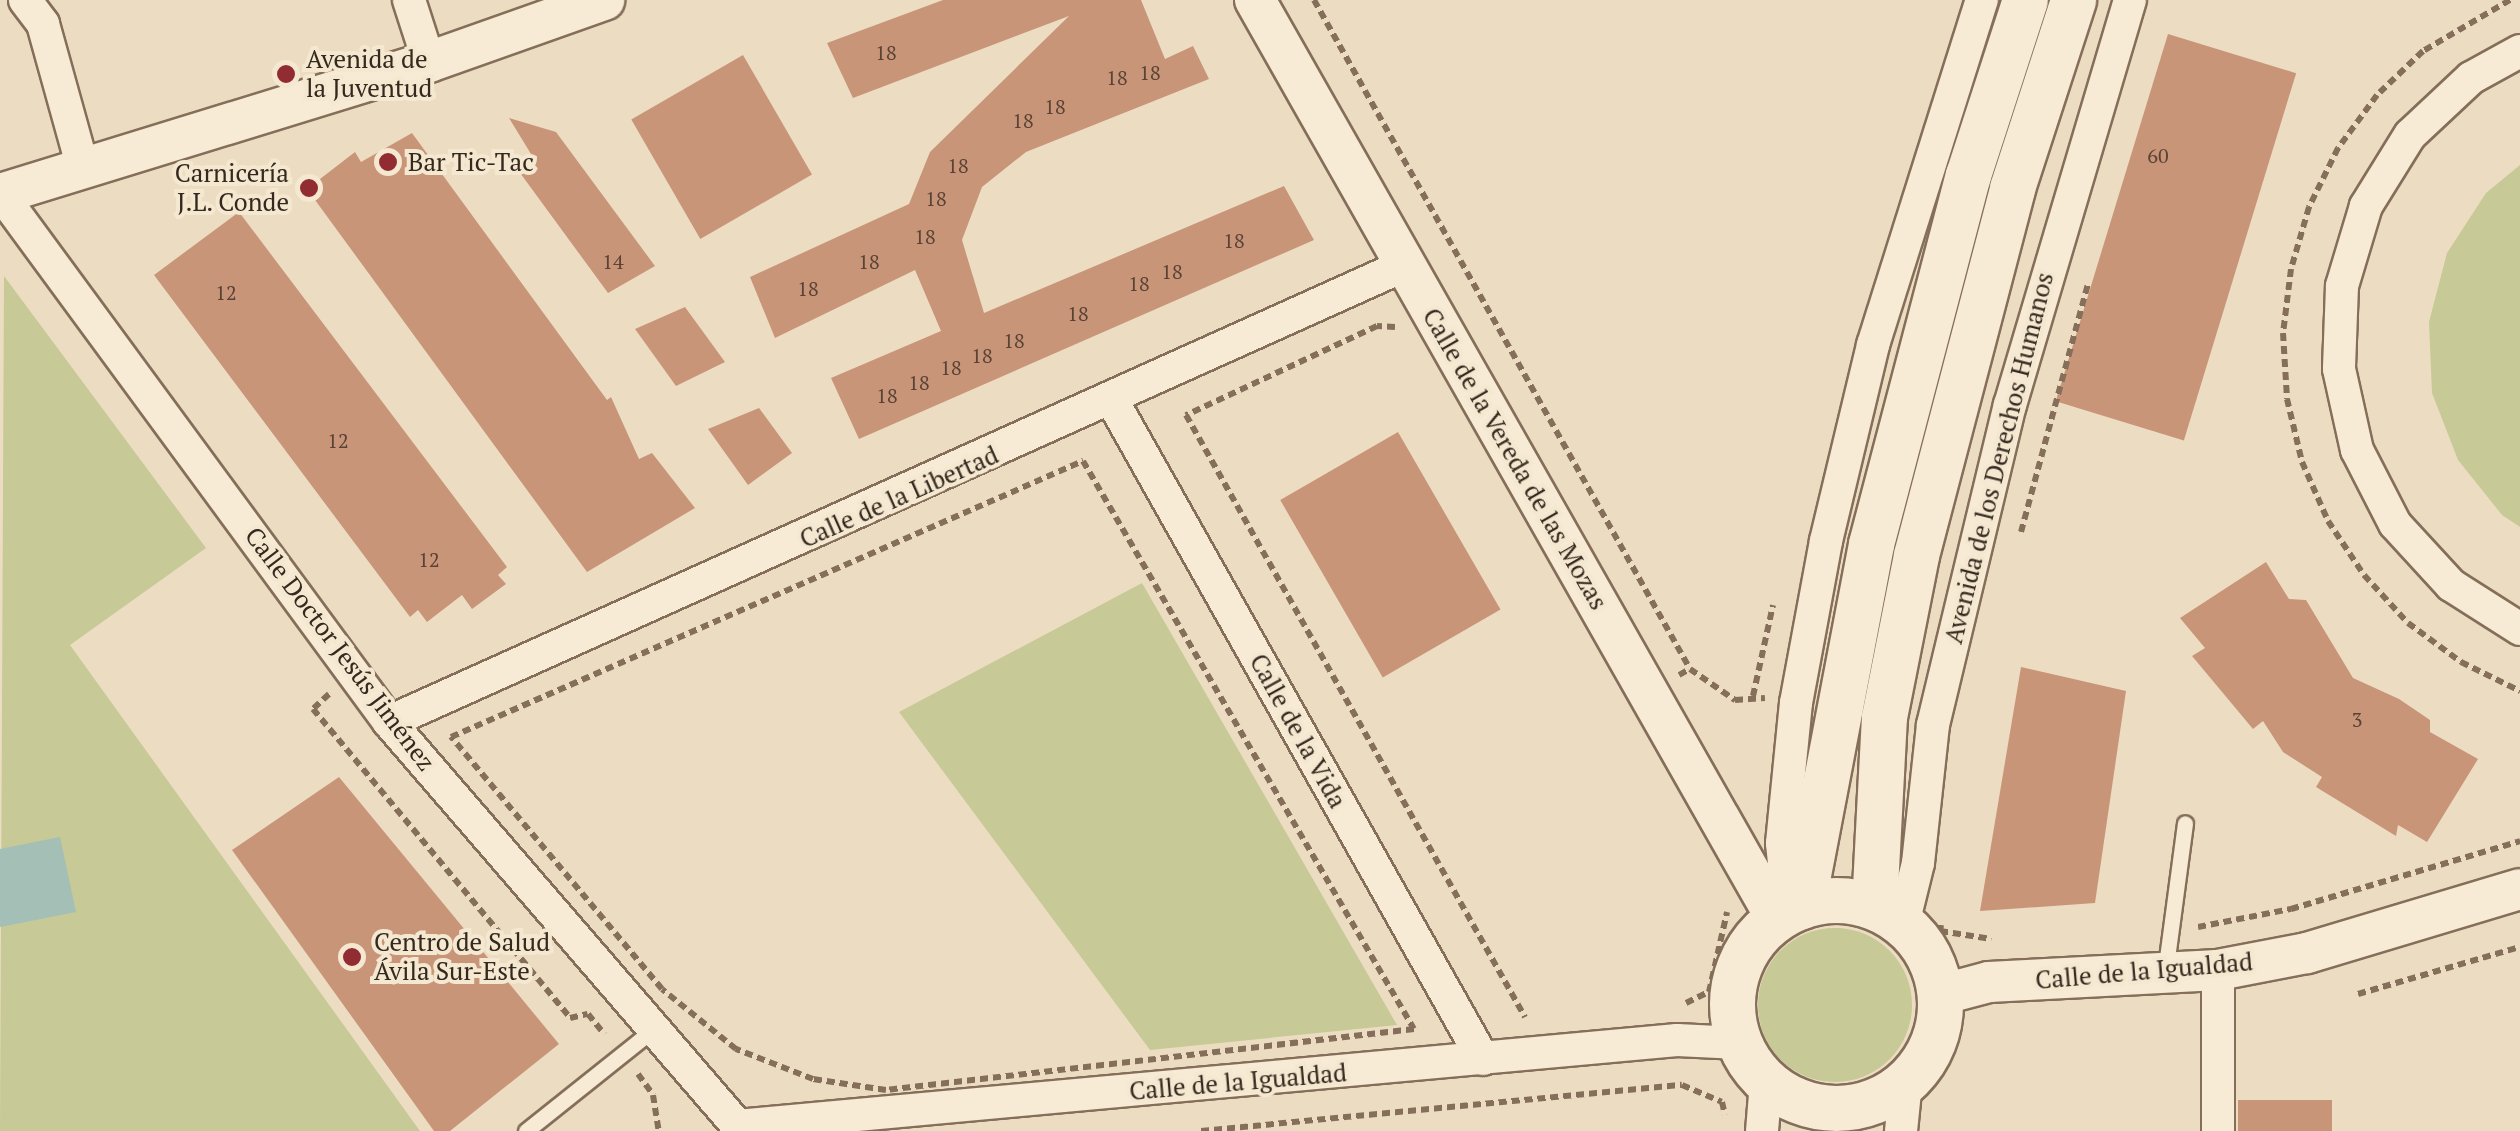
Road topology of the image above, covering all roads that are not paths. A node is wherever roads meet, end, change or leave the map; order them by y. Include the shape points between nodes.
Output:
1 (24, 0) edge
2 (409, 0) edge
3 (604, 0) edge
4 (1254, 0) edge
5 (1982, 0) edge
6 (2025, 0) edge
7 (2072, 0) edge
8 (2130, 0) edge
9 (2520, 51) edge
10 (429, 62) junction
11 (83, 168) junction
12 (0, 194) edge
13 (1405, 265) junction
14 (1113, 402) junction
15 (2520, 629) edge
16 (390, 722) junction
17 (2185, 824) dead end
18 (2520, 889) edge
19 (1789, 912) junction
20 (1906, 914) junction
21 (2218, 970) junction
22 (2165, 972) junction
23 (1940, 994) junction
24 (654, 1029) junction
25 (1739, 1043) junction
26 (1484, 1060) junction
27 (1906, 1082) junction
28 (1779, 1111) edge
29 (1853, 1119) edge
30 (739, 1128) edge
31 (526, 1131) edge
32 (1901, 1131) edge
33 (2218, 1131) edge

1 - 11 street via 44,24
2 - 10 street
3 - 10 street
4 - 13 street, Calle de la Vereda de las Mozas
5 - 19 street via 1872,346 1826,541 1796,703 1782,843
6 - 19 main road via 1968,175 1871,544
7 - 20 main road via 2012,188 1916,554 1884,717
8 - 20 street, Avenida de los Derechos Humanos via 2000,443 1933,725
9 - 15 street via 2471,78 2410,135 2366,206 2342,286 2339,368 2356,450 2395,524 2451,585
10 - 11 street
11 - 12 street
12 - 16 street, Calle Doctor Jesús Jiménez
13 - 14 street, Calle de la Libertad
13 - 19 street, Calle de la Vereda de las Mozas via 1648,692
14 - 16 street, Calle de la Libertad
14 - 26 street, Calle de la Vida
16 - 24 street, Calle Doctor Jesús Jiménez
17 - 22 lane
18 - 21 street, Calle de la Igualdad via 2307,953
19 - 20 main road via 1838,900
19 - 25 main road via 1750,946 1736,977
20 - 23 main road
21 - 22 street, Calle de la Igualdad
21 - 33 street
22 - 23 street, Calle de la Igualdad via 1989,982
23 - 27 main road via 1933,1043
24 - 30 street, Calle Doctor Jesús Jiménez
24 - 31 lane
25 - 26 street, Calle de la Igualdad via 1677,1040
25 - 28 main road
26 - 30 street, Calle de la Igualdad
27 - 29 main road
27 - 32 street
28 - 29 main road

